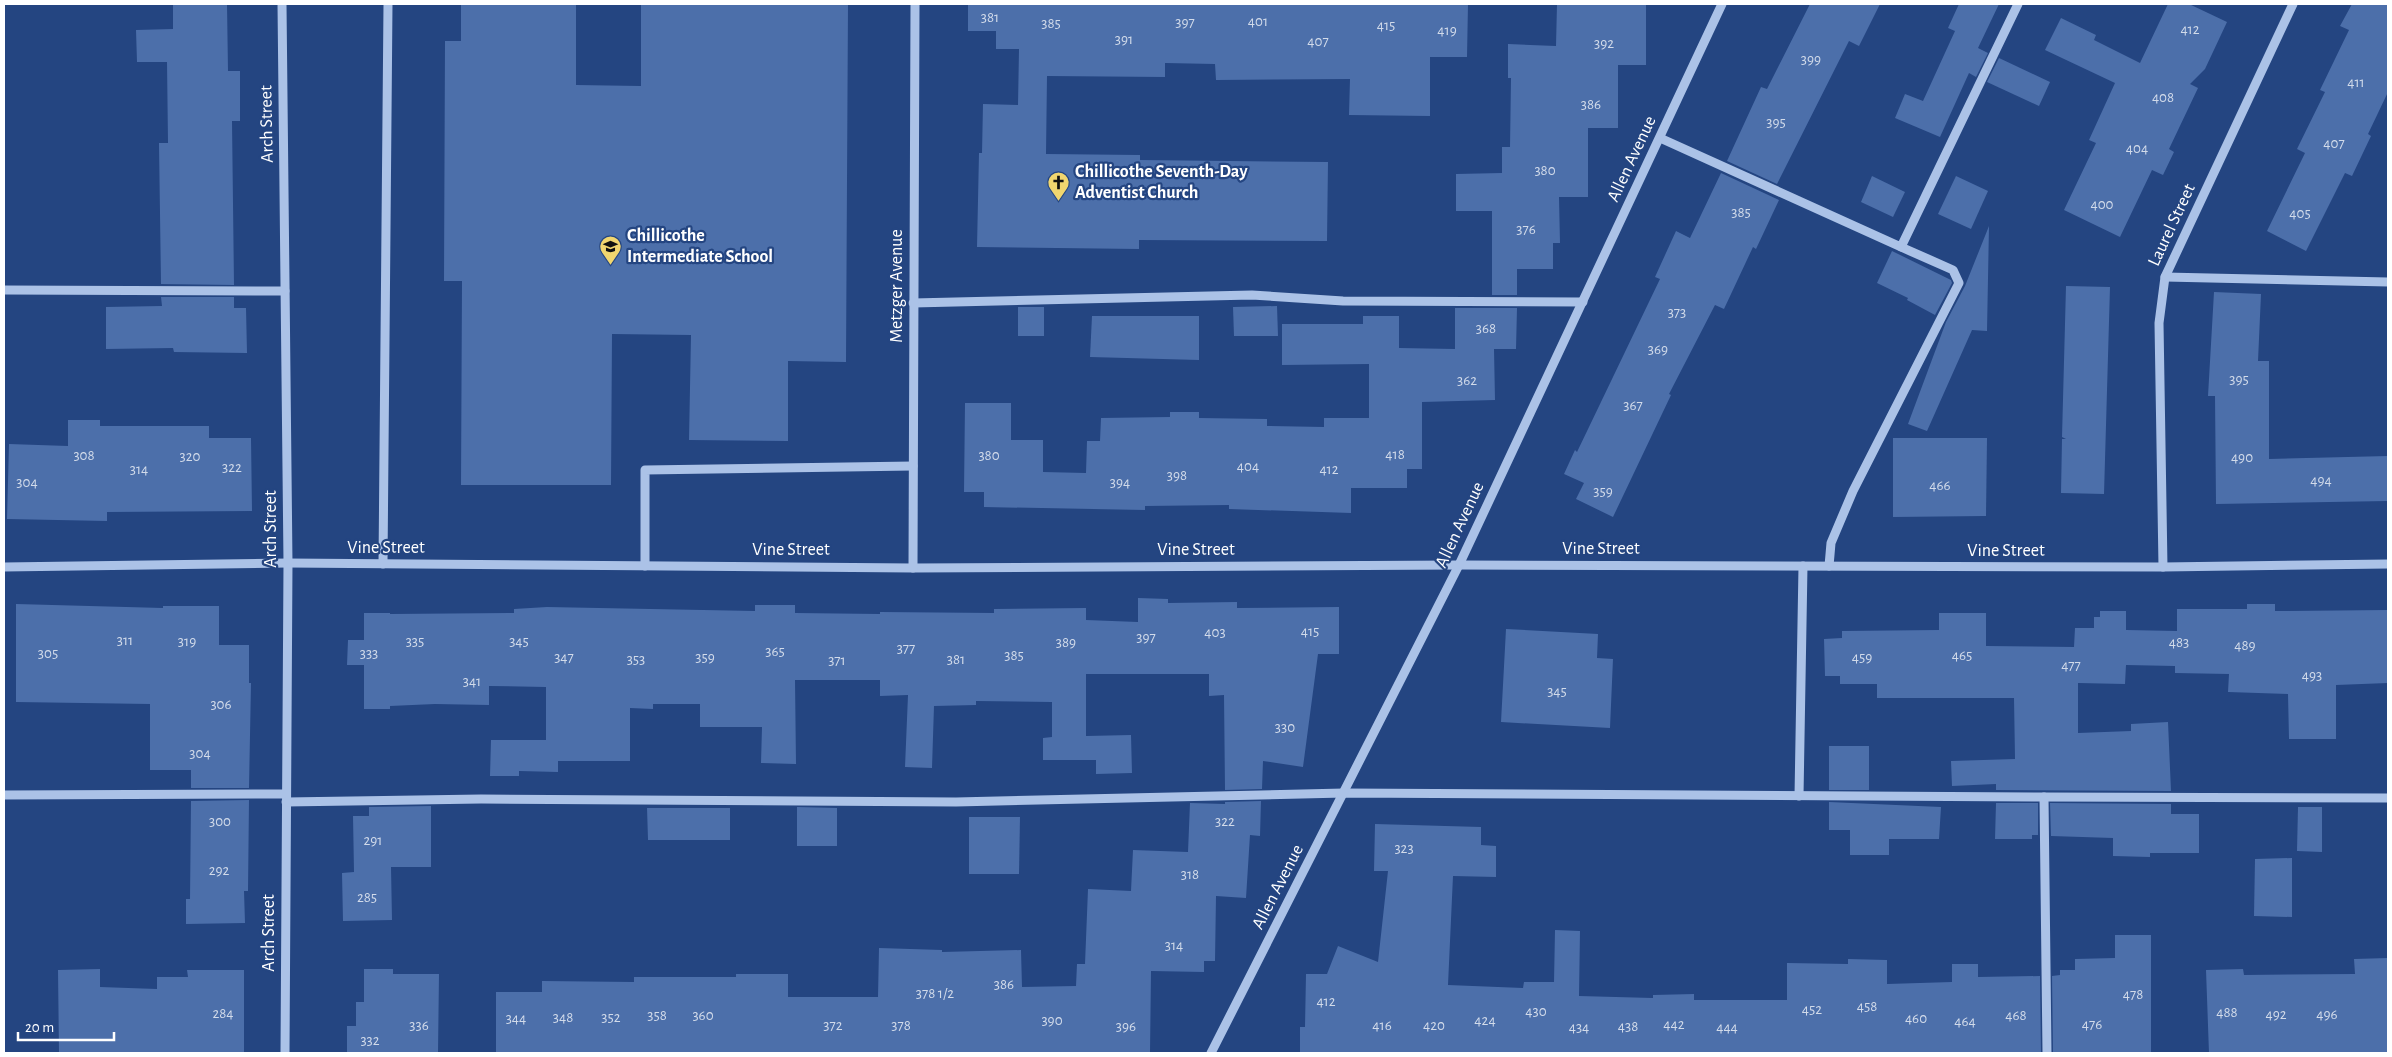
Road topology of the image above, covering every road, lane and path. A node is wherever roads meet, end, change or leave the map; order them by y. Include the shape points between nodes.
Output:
1 (282, 4) edge
2 (388, 4) edge
3 (915, 4) edge
4 (1722, 4) edge
5 (2018, 4) edge
6 (2293, 4) edge
7 (1660, 138) junction
8 (1901, 247) junction
9 (2165, 278) junction
10 (2388, 282) edge
11 (4, 290) edge
12 (285, 291) junction
13 (1583, 302) junction
14 (914, 303) junction
15 (913, 466) junction
16 (288, 563) junction
17 (383, 564) junction
18 (2388, 564) edge
19 (1459, 565) junction
20 (645, 566) junction
21 (1803, 566) junction
22 (1829, 566) junction
23 (4, 567) edge
24 (2163, 567) junction
25 (913, 568) junction
26 (1344, 793) junction
27 (4, 795) edge
28 (1799, 796) junction
29 (2044, 797) junction
30 (286, 798) junction
31 (2388, 798) edge
32 (285, 1053) edge
33 (1212, 1053) edge
34 (2046, 1053) edge

1 - 12 street, Arch Street
2 - 17 street
3 - 14 street, Metzger Avenue
4 - 7 street, Allen Avenue
5 - 8 street
6 - 9 street, Laurel Street
7 - 8 street
7 - 13 street, Allen Avenue
8 - 22 street via 1953,270 1959,283 1853,491 1831,543
9 - 10 street
9 - 24 street, Laurel Street via 2159,323
11 - 12 street
12 - 16 street, Arch Street
13 - 14 street via 1343,301 1252,295
13 - 19 street, Allen Avenue
14 - 15 street, Metzger Avenue
15 - 20 street via 645,470
15 - 25 street, Metzger Avenue
16 - 17 street, Vine Street
16 - 23 street, Vine Street
16 - 30 street, Arch Street
17 - 20 street, Vine Street
18 - 24 street, Vine Street
19 - 21 street, Vine Street
19 - 25 street, Vine Street
19 - 26 street, Allen Avenue
20 - 25 street, Vine Street
21 - 22 street, Vine Street
21 - 28 street
22 - 24 street, Vine Street
26 - 28 street
26 - 30 street via 956,802
26 - 33 street, Allen Avenue
27 - 30 street
28 - 29 street
29 - 31 street
29 - 34 street
30 - 32 street, Arch Street

